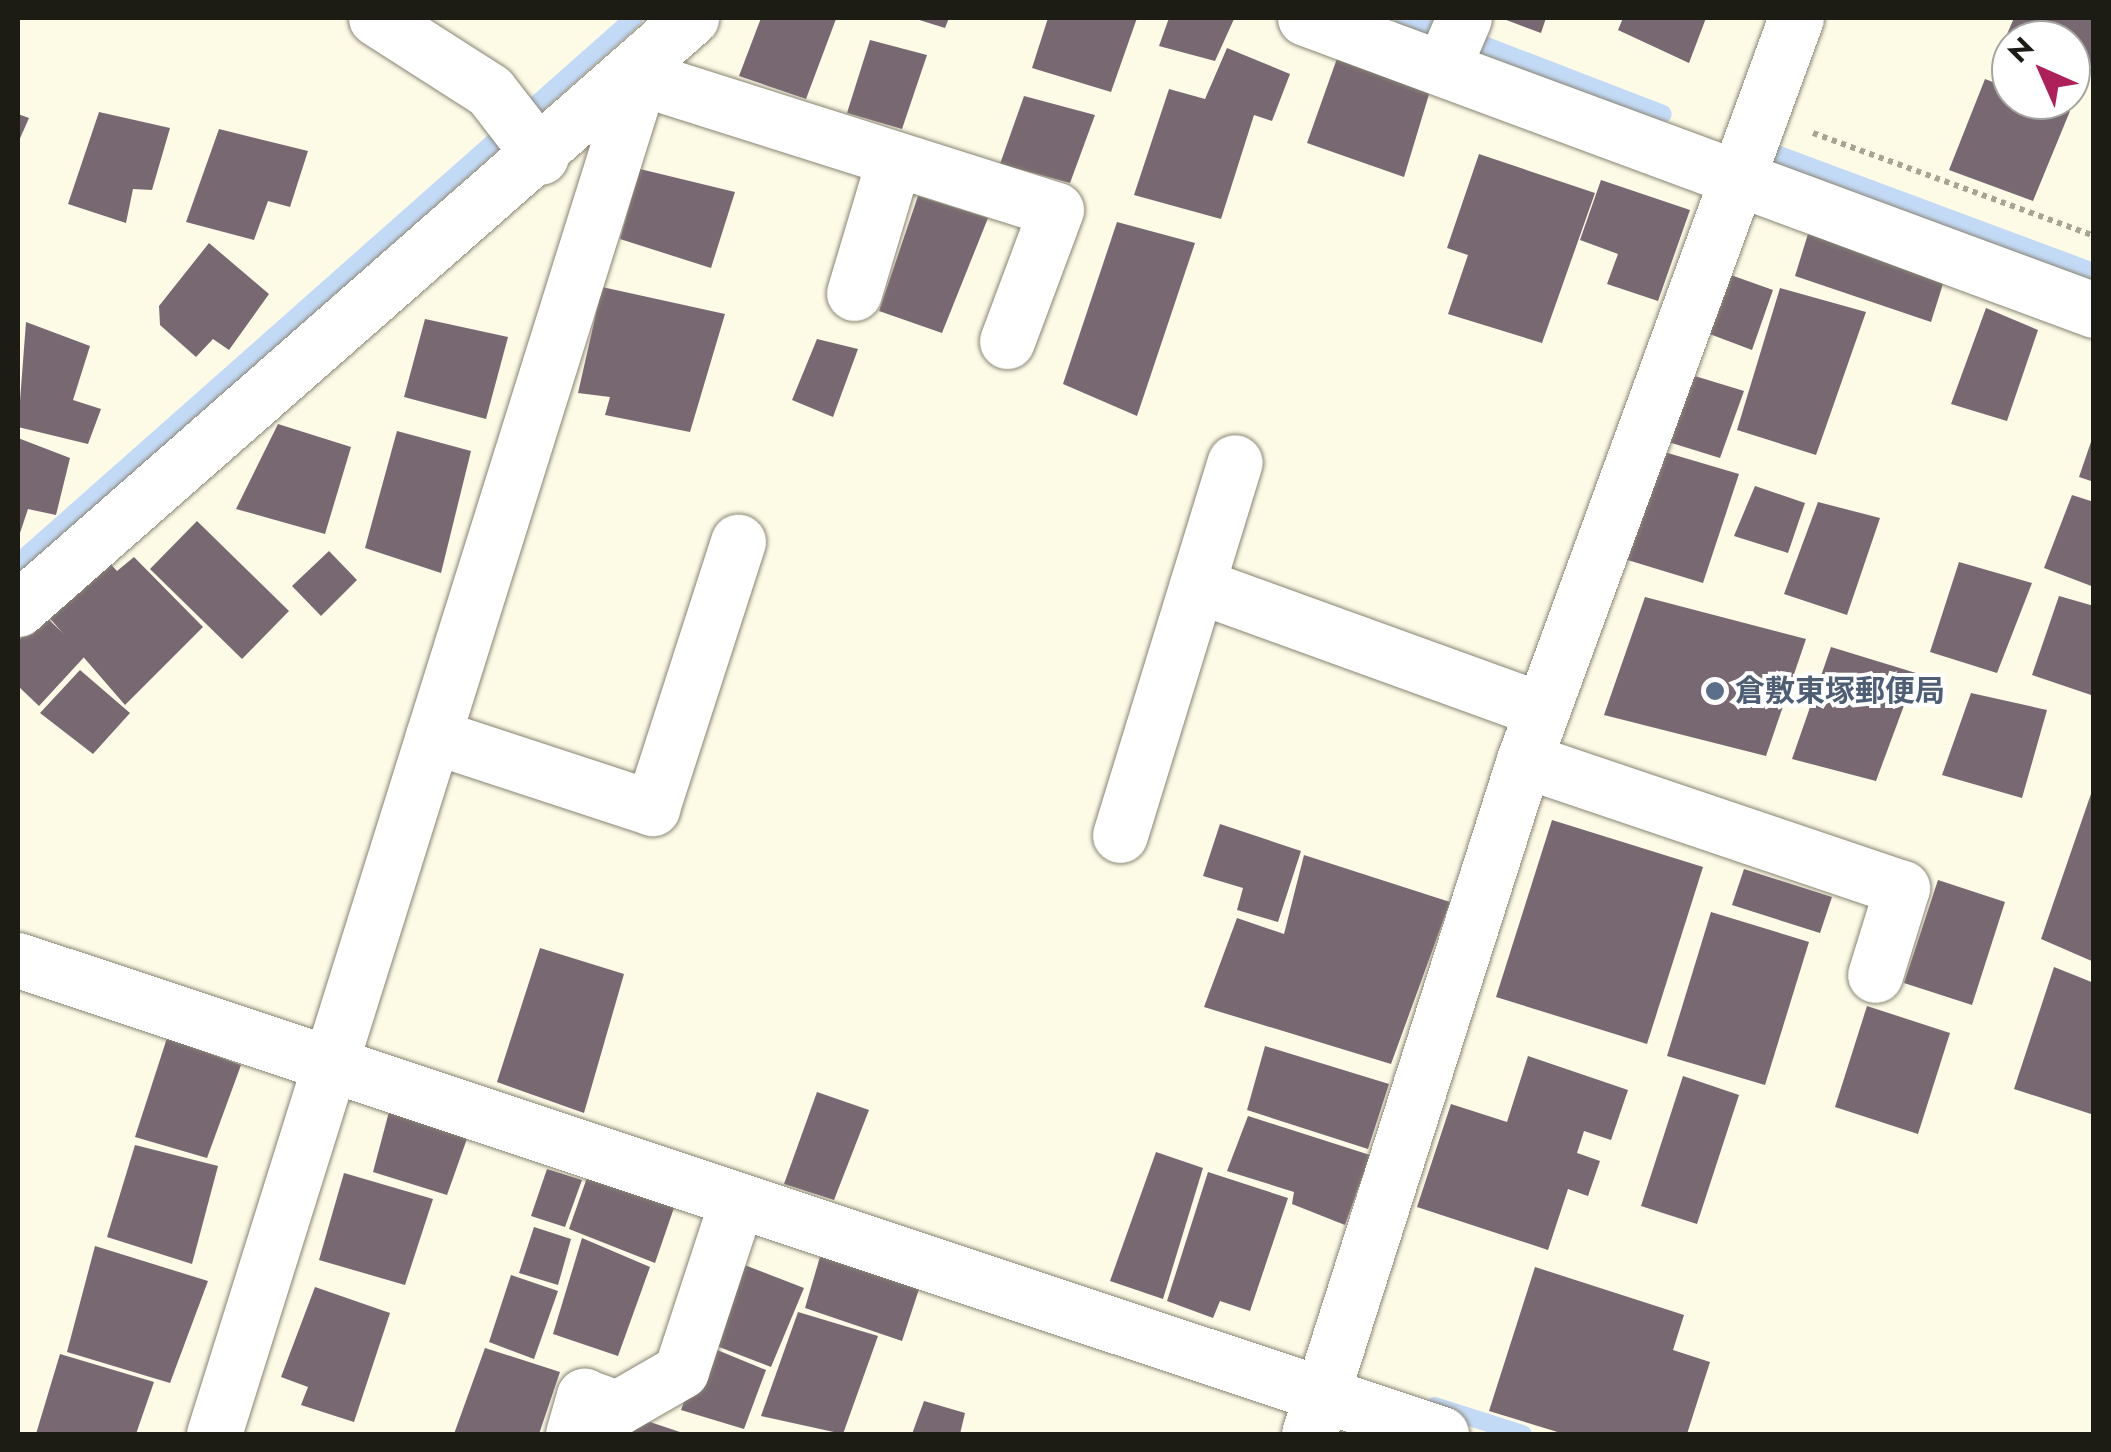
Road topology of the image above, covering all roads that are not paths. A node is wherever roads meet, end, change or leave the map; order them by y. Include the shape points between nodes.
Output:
1 (376, 18) edge
2 (691, 18) edge
3 (1306, 18) edge
4 (1796, 18) edge
5 (1454, 42) edge
6 (644, 67) junction
7 (526, 139) junction
8 (894, 160) junction
9 (1732, 178) junction
10 (854, 293) dead end
11 (2094, 310) edge
12 (1006, 340) dead end
13 (1235, 462) dead end
14 (738, 542) dead end
15 (1198, 585) junction
16 (18, 609) edge
17 (1542, 710) junction
18 (434, 736) junction
19 (1524, 760) junction
20 (1120, 835) dead end
21 (18, 960) edge
22 (1875, 975) dead end
23 (330, 1066) junction
24 (738, 1202) junction
25 (1315, 1415) edge
26 (214, 1434) edge
27 (573, 1434) edge
28 (1441, 1434) edge

1 - 7 street via 490,91
2 - 6 street
3 - 5 street
4 - 9 street
5 - 9 street
6 - 7 street
6 - 8 street
6 - 18 street
7 - 16 street
8 - 10 street
8 - 12 street via 1056,210
9 - 11 street
9 - 17 street
13 - 15 street
14 - 18 street via 652,808
15 - 17 street
15 - 20 street
17 - 19 street
18 - 23 street
19 - 22 street via 1902,888
19 - 25 street
21 - 23 street
23 - 24 street
23 - 26 street
24 - 25 street
24 - 27 street via 682,1371 617,1408 584,1396
25 - 28 street

